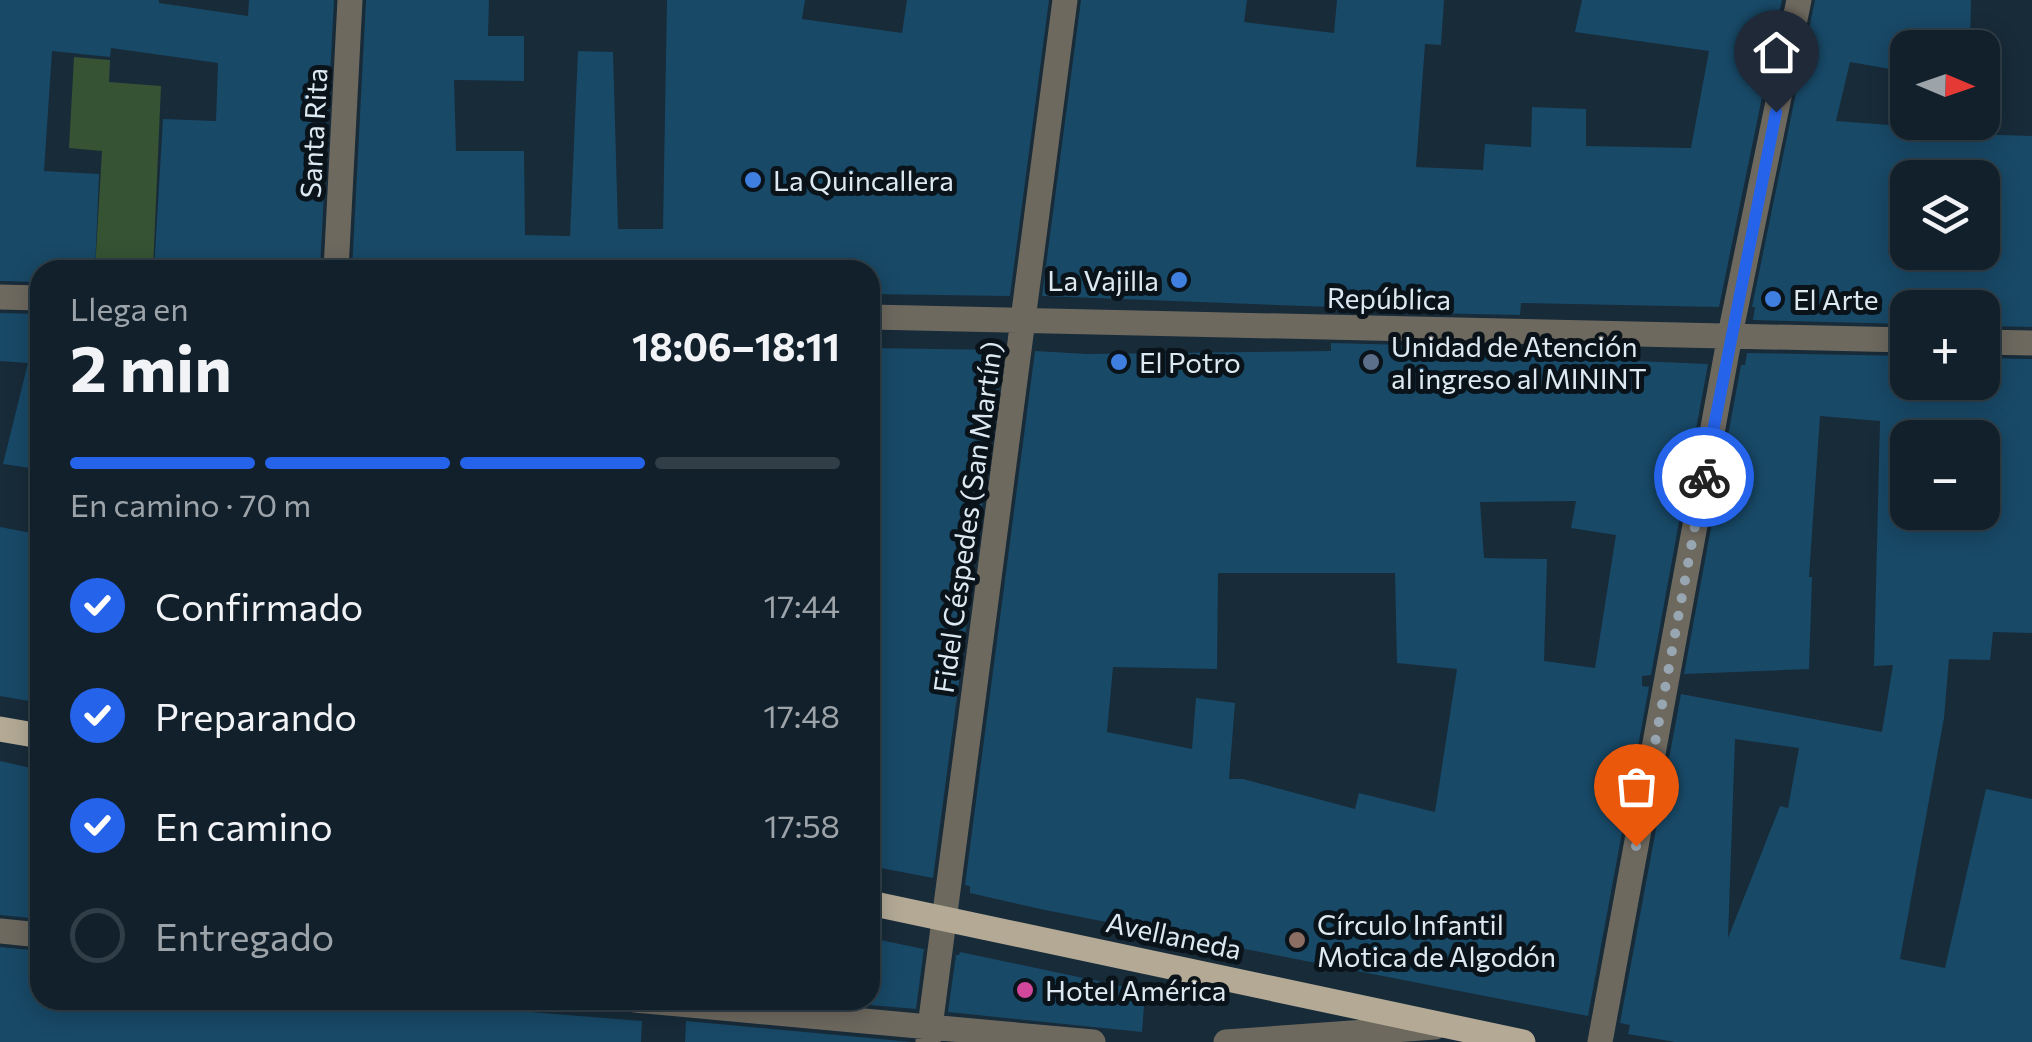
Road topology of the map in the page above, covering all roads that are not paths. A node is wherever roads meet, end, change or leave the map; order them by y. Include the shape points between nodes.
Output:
1 (350, 0) edge
2 (1065, 0) edge
3 (1799, 0) edge
4 (337, 260) edge
5 (0, 297) edge
6 (30, 298) edge
7 (880, 317) edge
8 (1025, 321) junction
9 (1730, 335) junction
10 (1890, 339) edge
11 (2000, 343) edge
12 (2032, 344) edge
13 (0, 729) edge
14 (30, 734) edge
15 (880, 905) edge
16 (942, 918) junction
17 (0, 931) edge
18 (30, 935) edge
19 (717, 1010) edge
20 (1452, 1026) junction
21 (929, 1036) edge
22 (1093, 1042) edge
23 (1226, 1042) edge
24 (1523, 1042) edge
25 (1600, 1042) edge

1 - 4 street, Santa Rita
2 - 8 street, Fidel Céspedes (San Martín)
3 - 9 street
5 - 6 street
7 - 8 street, República
8 - 9 street, República
8 - 16 street, Fidel Céspedes (San Martín)
9 - 10 street, República
9 - 25 street
11 - 12 street
13 - 14 main road
15 - 16 main road, Avellaneda
16 - 20 main road, Avellaneda
16 - 21 street, Fidel Céspedes (San Martín)
17 - 18 street
19 - 21 street
20 - 23 street
20 - 24 main road, Avellaneda
21 - 22 street

